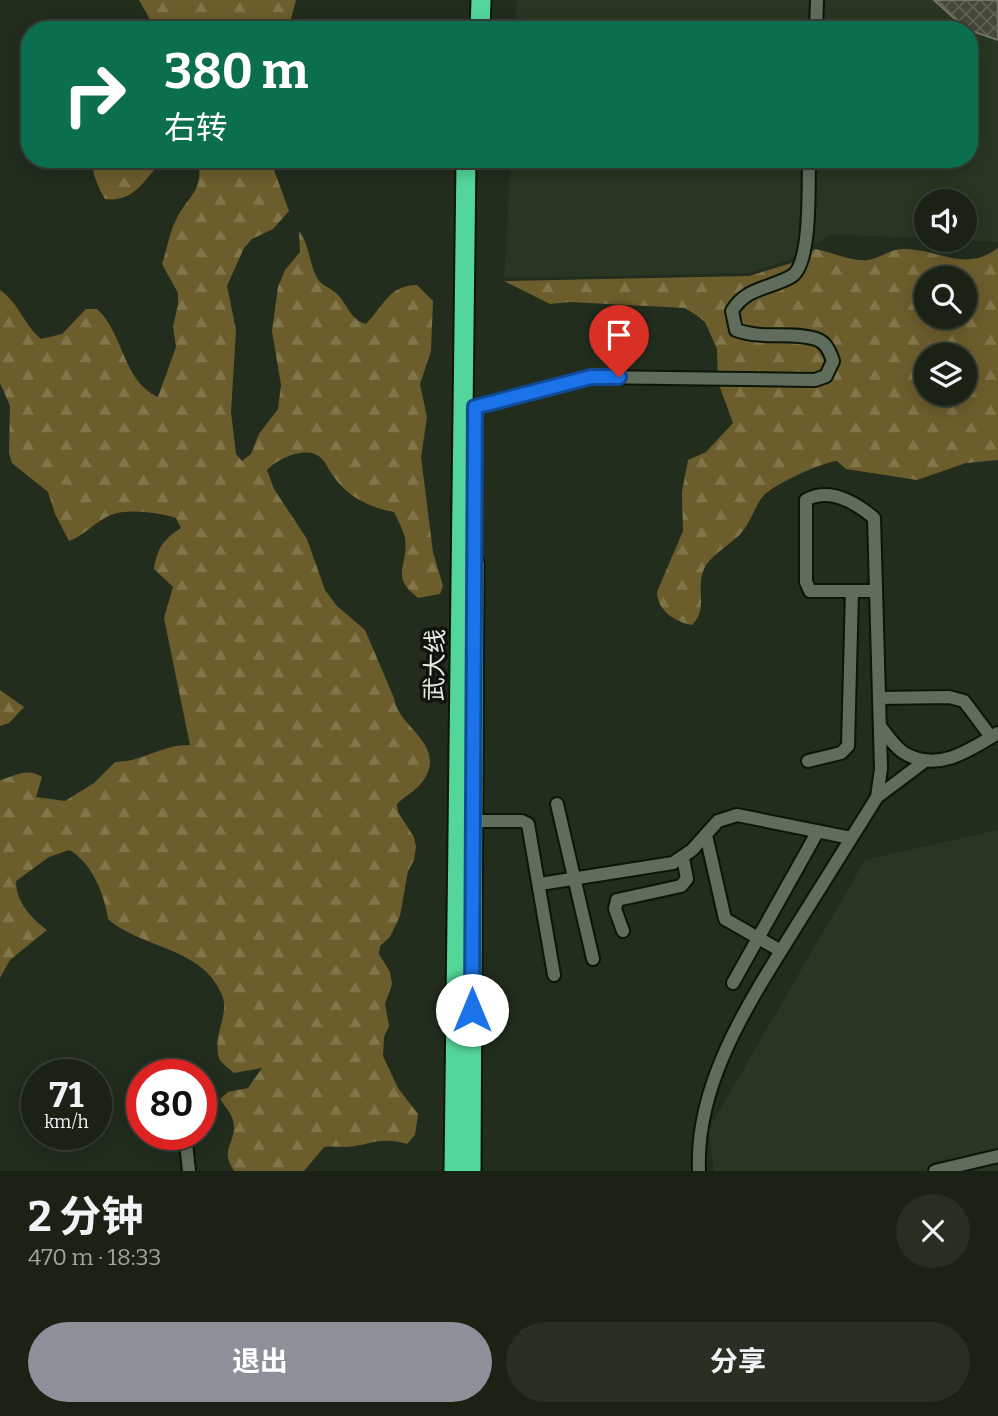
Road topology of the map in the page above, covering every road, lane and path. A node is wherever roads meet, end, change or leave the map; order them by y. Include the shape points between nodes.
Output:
1 (470, 0) edge
2 (481, 0) edge
3 (817, 0) edge
4 (469, 21) edge
5 (480, 21) edge
6 (816, 21) edge
7 (466, 168) edge
8 (477, 168) edge
9 (809, 168) edge
10 (469, 408) junction
11 (876, 590) junction
12 (852, 591) junction
13 (879, 698) junction
14 (880, 726) junction
15 (995, 735) edge
16 (808, 761) dead end
17 (925, 761) junction
18 (877, 797) junction
19 (557, 804) dead end
20 (473, 821) junction
21 (818, 831) junction
22 (706, 835) junction
23 (851, 838) junction
24 (683, 858) junction
25 (574, 879) junction
26 (540, 884) junction
27 (623, 931) dead end
28 (757, 940) junction
29 (781, 951) junction
30 (593, 959) dead end
31 (554, 975) dead end
32 (733, 983) dead end
33 (186, 1150) edge
34 (998, 1156) edge
35 (188, 1171) edge
36 (454, 1171) edge
37 (471, 1171) edge
38 (699, 1171) edge
39 (935, 1171) edge

1 - 4 highway
2 - 5 highway
3 - 6 street
7 - 10 highway, 武大线
8 - 10 highway, 武大线
9 - 10 street via 804,260 791,276 748,293 732,311 736,330 818,339 833,361 826,376 815,380 591,377
10 - 20 highway, 武大线
10 - 36 highway, 武大线
11 - 12 street
11 - 12 street via 874,518 848,500 817,494 806,500 806,582 810,591
11 - 13 street
12 - 16 street via 848,746 841,754
13 - 14 street
13 - 15 street via 964,701
14 - 17 street via 906,754
14 - 18 street
15 - 17 street via 947,760
17 - 18 street
18 - 23 street
19 - 25 street
20 - 26 street via 528,824
20 - 37 highway, 武大线
21 - 22 street via 737,815 718,821
21 - 23 street
21 - 28 street
22 - 24 street
22 - 28 street via 725,919
23 - 29 street
24 - 25 street
24 - 27 street via 687,879 681,886 617,900
25 - 26 street
25 - 30 street
26 - 31 street
28 - 29 street
28 - 32 street
29 - 38 street via 739,1022 708,1094 698,1148
33 - 35 street
34 - 39 street

